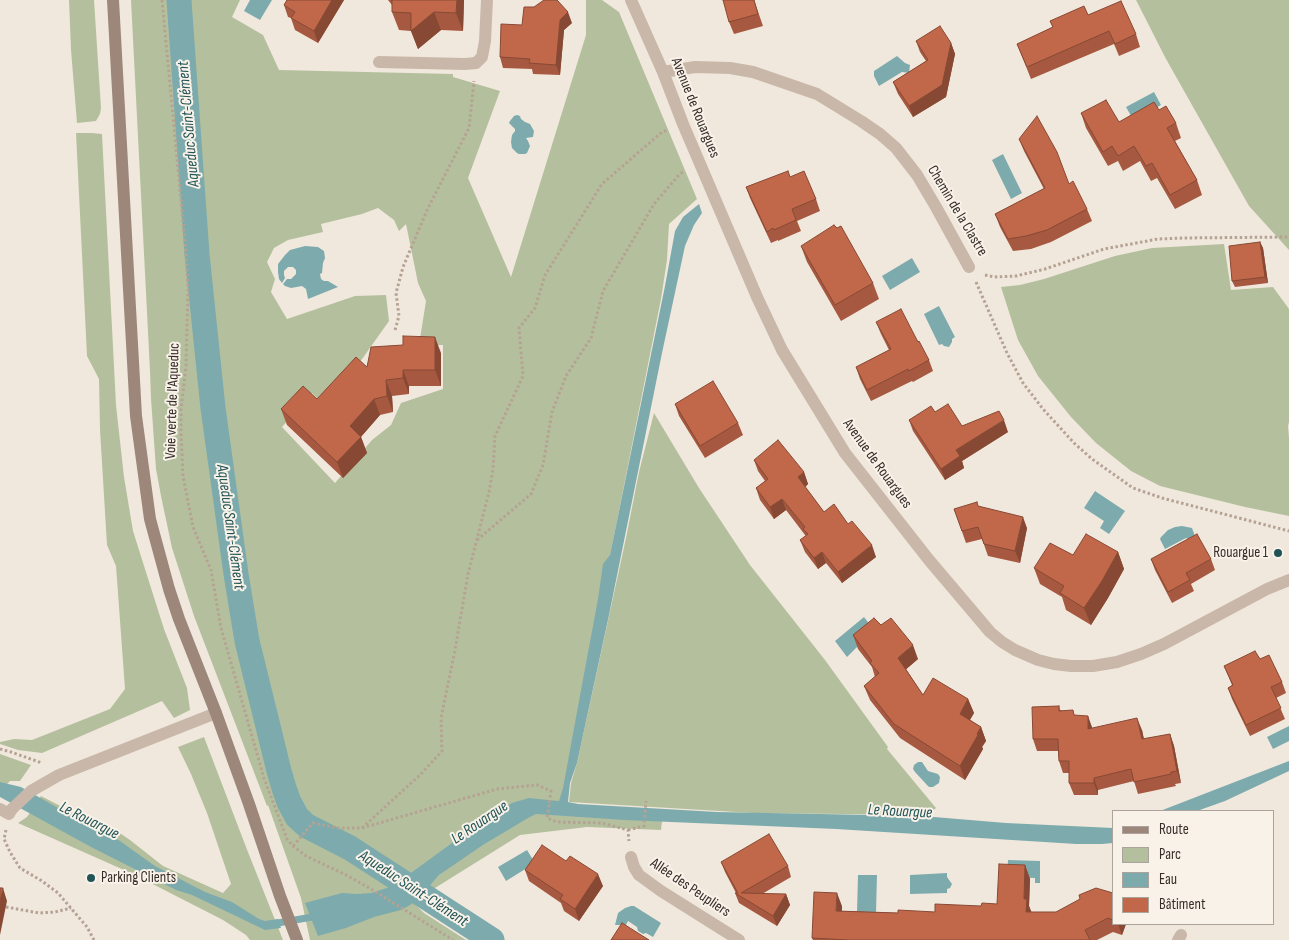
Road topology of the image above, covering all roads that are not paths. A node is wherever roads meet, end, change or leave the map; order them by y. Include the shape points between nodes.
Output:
1 (113, 0) edge
2 (486, 0) edge
3 (631, 0) edge
4 (379, 62) dead end
5 (663, 72) junction
6 (969, 267) road end
7 (1289, 580) edge
8 (216, 713) junction
9 (7, 811) edge
10 (631, 857) road end
11 (297, 940) edge
12 (740, 940) edge

1 - 8 street via 136,416 150,520 179,620
2 - 4 street via 485,41 482,57 476,63
3 - 5 street, Avenue de Rouargues
5 - 6 street, Chemin de la Clastre via 695,66 753,72 817,94 861,121 896,148 917,175
5 - 7 street, Avenue de Rouargues via 756,297 782,350 845,453 929,560 1002,642 1038,660 1054,664 1093,666 1117,662 1164,644
8 - 9 street via 58,775
8 - 11 street
10 - 12 street, Allée des Peupliers via 639,875

